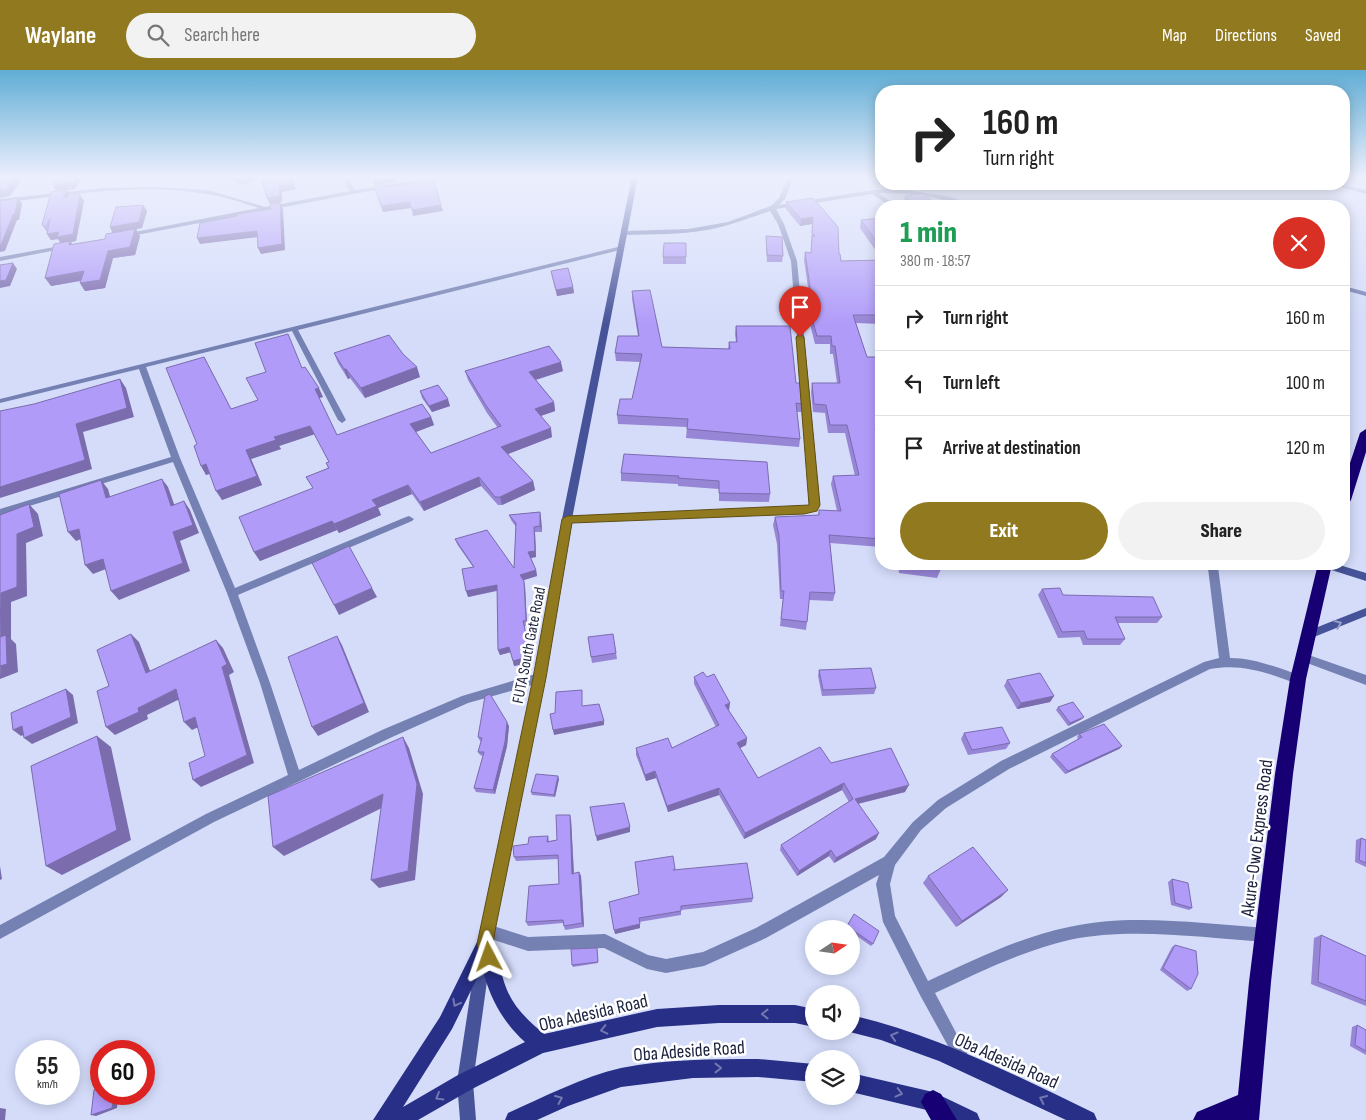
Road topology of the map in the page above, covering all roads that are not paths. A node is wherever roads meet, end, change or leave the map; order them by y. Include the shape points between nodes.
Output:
1 (172, 226) edge
2 (626, 226) edge
3 (717, 226) edge
4 (782, 226) edge
5 (625, 233) junction
6 (115, 237) edge
7 (68, 246) edge
8 (622, 248) junction
9 (0, 259) edge
10 (1350, 290) edge
11 (1366, 294) edge
12 (294, 329) junction
13 (142, 366) junction
14 (0, 401) edge
15 (342, 420) dead end
16 (1366, 433) edge
17 (176, 458) junction
18 (1350, 482) edge
19 (0, 512) edge
20 (409, 519) dead end
21 (567, 519) junction
22 (1213, 570) edge
23 (1324, 570) edge
24 (1344, 570) edge
25 (1366, 577) edge
26 (232, 593) junction
27 (1366, 612) edge
28 (1309, 635) junction
29 (1303, 658) junction
30 (1225, 660) junction
31 (540, 678) junction
32 (1298, 679) junction
33 (1366, 680) edge
34 (295, 777) junction
35 (889, 862) junction
36 (0, 932) edge
37 (1266, 935) junction
38 (486, 938) junction
39 (925, 990) junction
40 (805, 1016) edge
41 (860, 1027) edge
42 (541, 1044) junction
43 (964, 1062) junction
44 (805, 1073) edge
45 (466, 1082) junction
46 (860, 1085) edge
47 (939, 1111) edge
48 (1248, 1111) edge
49 (383, 1120) edge
50 (399, 1120) edge
51 (468, 1120) edge
52 (515, 1120) edge
53 (970, 1120) edge
54 (1087, 1120) edge
55 (1205, 1120) edge

1 - 6 street
2 - 5 main road, FUTA South Gate Road
3 - 5 street via 688,231
4 - 21 street via 794,261 813,508
5 - 8 main road, FUTA South Gate Road
7 - 9 street
8 - 12 street
8 - 21 main road, FUTA South Gate Road
10 - 11 street
12 - 13 street
12 - 15 street
13 - 14 street
13 - 17 street
16 - 18 highway
17 - 19 street
17 - 26 street
20 - 26 street
21 - 31 main road, FUTA South Gate Road
22 - 30 street
23 - 28 highway, Akure-Owo Express Road
24 - 25 main road
26 - 34 street
28 -> 27 main road
28 - 29 highway, Akure-Owo Express Road
29 - 32 highway, Akure-Owo Express Road
29 - 33 street
30 - 32 street via 1254,664
30 - 35 street via 1208,665 1005,765 942,804 917,826
31 - 34 street via 466,699
31 - 38 main road, FUTA South Gate Road
32 - 37 highway, Akure-Owo Express Road
34 - 36 street via 210,818
35 - 38 street via 761,933 704,959 666,966 647,962 605,941 528,944
35 - 39 street via 883,884 888,917
37 - 39 street via 1122,928 1071,933 1017,949
37 - 48 highway, Akure-Owo Express Road
38 - 42 main road via 503,1002
38 - 45 main road, FUTA South Gate Road
38 -> 49 main road via 462,993 436,1039
39 - 43 street
40 -> 42 main road, Oba Adesida Road via 719,1014 657,1018
43 -> 41 main road, Oba Adesida Road
42 - 45 main road, Oba Adesida Road
54 -> 43 main road, Oba Adesida Road
52 -> 44 main road, Oba Adeside Road via 565,1097 621,1078 693,1069 758,1068
45 -> 50 main road, Oba Adesida Road
45 - 51 main road, FUTA South Gate Road
46 -> 47 main road
47 - 53 main road
48 - 55 highway

